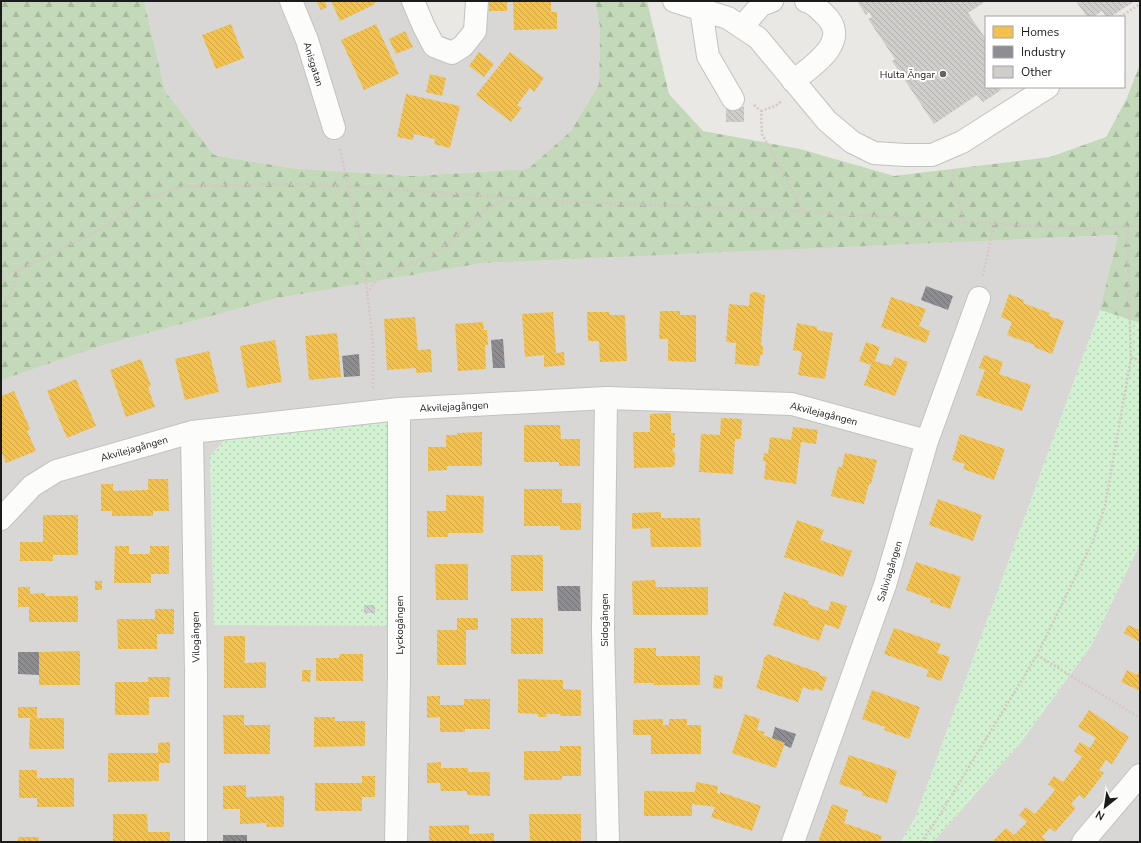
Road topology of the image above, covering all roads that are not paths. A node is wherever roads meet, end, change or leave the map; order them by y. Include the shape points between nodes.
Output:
1 (292, 1) edge
2 (413, 1) edge
3 (477, 1) edge
4 (674, 1) edge
5 (772, 1) edge
6 (806, 1) edge
7 (701, 9) junction
8 (742, 28) junction
9 (793, 81) junction
10 (1046, 88) edge
11 (733, 100) road end
12 (334, 128) road end
13 (979, 298) road end
14 (606, 398) junction
15 (399, 409) junction
16 (192, 432) junction
17 (927, 441) junction
18 (1, 519) edge
19 (1140, 775) edge
20 (196, 842) edge
21 (396, 842) edge
22 (608, 842) edge
23 (793, 842) edge
24 (1083, 842) edge

1 - 12 street, Anisgatan
2 - 3 street via 434,46 452,53 463,46 475,31
4 - 7 street
5 - 8 street via 761,5
6 - 9 street via 828,17 834,29 834,38 829,50
7 - 8 street via 728,18
7 - 11 street via 708,56
8 - 9 street via 758,38
9 - 10 street via 827,121 852,142 874,153 905,155 932,155 962,142
13 - 17 street, Saliviagången
14 - 15 street, Akvilejagången
14 - 17 street, Akvilejagången via 792,404
14 - 22 street, Sidogången via 603,630
15 - 16 street, Akvilejagången
15 - 21 street, Lyckogången
16 - 18 street, Akvilejagången via 56,471 32,486
16 - 20 street, Vilogången
17 - 23 street, Saliviagången via 886,585
19 - 24 street

